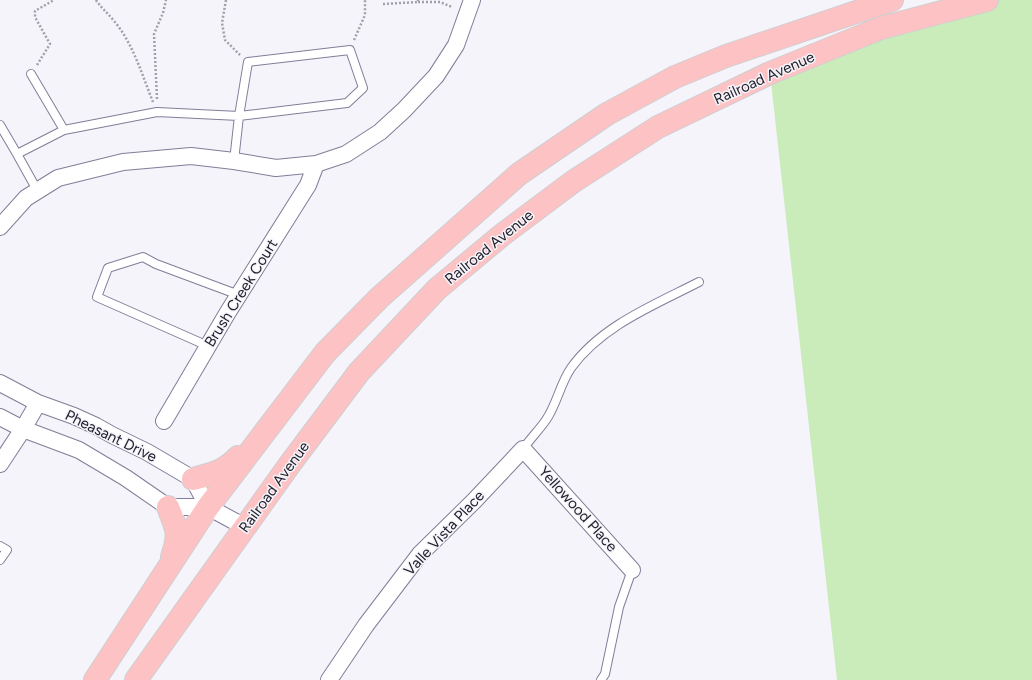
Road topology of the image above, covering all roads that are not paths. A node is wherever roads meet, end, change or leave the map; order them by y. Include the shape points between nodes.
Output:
1 (892, 0) edge
2 (987, 0) edge
3 (470, 6) edge
4 (31, 74) road end
5 (239, 116) junction
6 (0, 125) edge
7 (64, 130) junction
8 (17, 154) junction
9 (234, 161) junction
10 (316, 164) junction
11 (37, 190) junction
12 (0, 227) edge
13 (699, 282) dead end
14 (239, 295) junction
15 (208, 346) junction
16 (0, 383) edge
17 (38, 403) junction
18 (0, 417) edge
19 (275, 419) junction
20 (164, 421) dead end
21 (23, 429) junction
22 (523, 448) junction
23 (0, 464) edge
24 (193, 479) junction
25 (168, 507) junction
26 (208, 507) junction
27 (245, 527) junction
28 (0, 546) edge
29 (0, 560) edge
30 (170, 567) junction
31 (632, 570) joint
32 (95, 680) edge
33 (136, 680) edge
34 (330, 680) edge
35 (601, 680) edge

1 - 19 highway, Railroad Avenue via 726,56 675,77 607,114 519,174 379,298 325,354
2 - 27 highway, Railroad Avenue via 881,28 770,73 658,127 574,181 502,235 437,289 359,372
3 - 10 street via 456,45 436,76 404,110 380,132 346,154
4 - 7 lane
5 - 5 lane via 248,62 350,50 363,88 347,103
5 - 7 lane via 157,112
5 - 9 lane
6 - 8 lane
7 - 8 lane
8 - 11 lane
9 - 10 street via 276,168
9 - 11 street via 190,156 123,162 58,178
10 - 14 street, Brush Creek Court via 308,185
11 - 12 street via 26,198
13 - 22 lane via 646,308 589,346 571,369 546,420
14 - 15 street, Brush Creek Court
14 - 15 lane via 143,257 108,268 97,297
15 - 20 street, Brush Creek Court
16 - 17 street, Pheasant Drive
17 - 21 street
17 - 24 street, Pheasant Drive via 96,426
18 - 21 street, Pheasant Drive
19 - 24 highway via 233,463 216,474
19 - 26 highway, Railroad Avenue
21 - 23 street
21 - 25 street, Pheasant Drive via 79,450
22 - 31 street, Yellowood Place
22 - 34 street, Valle Vista Place via 420,554 366,625
24 - 26 street
25 - 26 street
25 - 30 highway via 178,540
26 - 27 street
26 - 30 highway, Railroad Avenue
27 - 33 highway, Railroad Avenue
28 - 29 lane via 7,550
30 - 32 highway, Railroad Avenue
31 - 35 lane via 619,607 605,674

